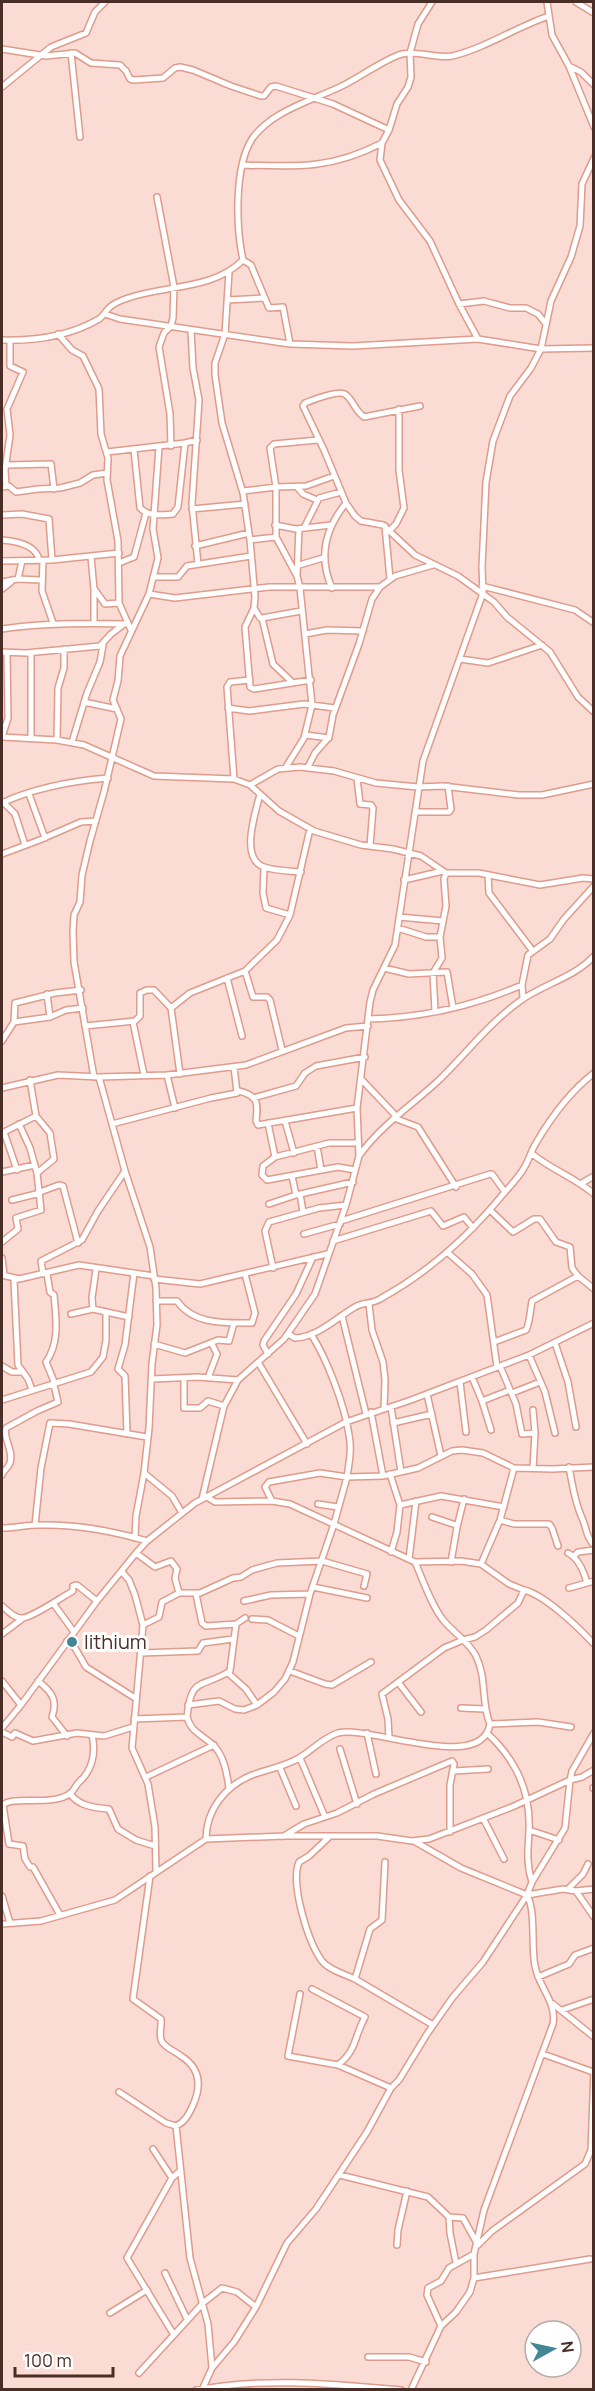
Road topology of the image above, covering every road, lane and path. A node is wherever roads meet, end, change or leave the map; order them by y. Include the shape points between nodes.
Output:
1 (105, 2) edge
2 (432, 2) edge
3 (547, 2) edge
4 (576, 2) edge
5 (594, 13) edge
6 (549, 16) junction
7 (2, 49) edge
8 (71, 53) junction
9 (410, 53) junction
10 (43, 55) junction
11 (569, 66) junction
12 (594, 85) edge
13 (2, 87) edge
14 (316, 98) junction
15 (594, 127) edge
16 (389, 130) junction
17 (80, 137) dead end
18 (382, 143) junction
19 (594, 158) edge
20 (244, 165) junction
21 (157, 197) dead end
22 (243, 260) junction
23 (229, 272) junction
24 (174, 287) junction
25 (264, 297) junction
26 (227, 300) junction
27 (459, 304) junction
28 (105, 314) junction
29 (546, 324) junction
30 (171, 326) junction
31 (191, 330) junction
32 (58, 334) junction
33 (225, 334) junction
34 (478, 339) junction
35 (2, 340) edge
36 (10, 340) junction
37 (291, 344) junction
38 (594, 348) edge
39 (541, 349) junction
40 (420, 406) dead end
41 (399, 409) junction
42 (197, 440) junction
43 (318, 440) junction
44 (184, 443) junction
45 (171, 446) junction
46 (159, 447) junction
47 (134, 450) junction
48 (107, 452) junction
49 (6, 465) junction
50 (107, 472) junction
51 (334, 476) junction
52 (4, 486) edge
53 (276, 487) junction
54 (297, 487) junction
55 (54, 489) junction
56 (243, 492) junction
57 (341, 492) junction
58 (318, 500) junction
59 (346, 503) junction
60 (245, 504) junction
61 (192, 509) junction
62 (146, 513) junction
63 (154, 514) junction
64 (2, 515) edge
65 (275, 525) junction
66 (332, 525) junction
67 (302, 528) junction
68 (388, 528) junction
69 (249, 537) junction
70 (276, 537) junction
71 (2, 540) edge
72 (195, 546) junction
73 (119, 553) junction
74 (92, 556) junction
75 (251, 556) junction
76 (323, 558) junction
77 (41, 560) junction
78 (52, 560) junction
79 (2, 561) edge
80 (22, 561) junction
81 (118, 563) junction
82 (198, 564) junction
83 (298, 565) junction
84 (433, 565) junction
85 (153, 576) junction
86 (297, 576) junction
87 (390, 579) junction
88 (15, 580) junction
89 (41, 580) junction
90 (2, 582) edge
91 (482, 586) junction
92 (380, 587) junction
93 (2, 588) edge
94 (300, 588) junction
95 (332, 588) junction
96 (94, 589) junction
97 (255, 589) junction
98 (483, 593) junction
99 (149, 594) junction
100 (119, 603) junction
101 (254, 608) junction
102 (301, 611) junction
103 (262, 618) junction
104 (53, 623) junction
105 (94, 623) junction
106 (594, 623) edge
107 (126, 624) junction
108 (2, 630) edge
109 (131, 630) junction
110 (363, 631) junction
111 (305, 634) junction
112 (103, 645) junction
113 (542, 645) junction
114 (64, 649) junction
115 (4, 652) edge
116 (31, 653) junction
117 (460, 659) junction
118 (250, 680) junction
119 (311, 680) junction
120 (292, 682) junction
121 (84, 702) junction
122 (312, 705) junction
123 (228, 708) junction
124 (335, 708) junction
125 (117, 710) junction
126 (594, 712) edge
127 (306, 735) junction
128 (2, 737) edge
129 (31, 738) junction
130 (329, 738) junction
131 (57, 740) junction
132 (72, 742) junction
133 (112, 756) junction
134 (286, 767) junction
135 (308, 767) junction
136 (108, 778) junction
137 (357, 778) junction
138 (234, 779) junction
139 (250, 784) junction
140 (594, 784) edge
141 (448, 786) junction
142 (418, 787) junction
143 (28, 794) junction
144 (260, 794) junction
145 (2, 802) edge
146 (415, 812) junction
147 (96, 821) junction
148 (310, 829) junction
149 (45, 838) junction
150 (25, 845) junction
151 (370, 846) junction
152 (2, 854) edge
153 (408, 854) junction
154 (264, 867) junction
155 (301, 872) junction
156 (445, 872) junction
157 (488, 875) junction
158 (594, 879) edge
159 (404, 880) junction
160 (594, 886) edge
161 (591, 892) edge
162 (290, 915) junction
163 (399, 916) junction
164 (443, 921) junction
165 (398, 928) junction
166 (440, 937) junction
167 (532, 950) junction
168 (594, 956) edge
169 (384, 968) junction
170 (245, 971) junction
171 (433, 973) junction
172 (227, 978) junction
173 (522, 985) junction
174 (81, 990) junction
175 (47, 994) junction
176 (523, 998) junction
177 (83, 1008) junction
178 (171, 1008) junction
179 (453, 1008) junction
180 (435, 1011) junction
181 (50, 1017) junction
182 (14, 1022) junction
183 (133, 1022) junction
184 (368, 1023) junction
185 (85, 1026) junction
186 (242, 1036) dead end
187 (2, 1041) edge
188 (282, 1050) junction
189 (365, 1057) junction
190 (234, 1067) junction
191 (594, 1073) edge
192 (180, 1074) junction
193 (144, 1075) junction
194 (167, 1075) junction
195 (97, 1077) junction
196 (361, 1079) junction
197 (30, 1080) junction
198 (2, 1088) edge
199 (239, 1091) junction
200 (253, 1098) junction
201 (175, 1108) junction
202 (357, 1108) junction
203 (36, 1116) junction
204 (395, 1117) junction
205 (285, 1121) junction
206 (268, 1123) junction
207 (19, 1124) junction
208 (112, 1124) junction
209 (3, 1132) edge
210 (358, 1143) junction
211 (316, 1146) junction
212 (294, 1153) junction
213 (531, 1153) junction
214 (359, 1156) junction
215 (275, 1157) junction
216 (34, 1165) junction
217 (17, 1170) junction
218 (321, 1170) junction
219 (355, 1170) junction
220 (125, 1171) junction
221 (2, 1172) edge
222 (37, 1173) junction
223 (292, 1176) junction
224 (594, 1176) edge
225 (353, 1182) junction
226 (582, 1183) junction
227 (456, 1186) junction
228 (40, 1192) junction
229 (505, 1192) junction
230 (298, 1194) junction
231 (594, 1194) edge
232 (12, 1200) dead end
233 (270, 1204) dead end
234 (346, 1205) junction
235 (490, 1210) junction
236 (303, 1212) junction
237 (340, 1222) junction
238 (473, 1228) junction
239 (304, 1234) dead end
240 (333, 1241) junction
241 (2, 1242) edge
242 (78, 1243) junction
243 (447, 1252) junction
244 (327, 1254) junction
245 (313, 1257) junction
246 (2, 1258) edge
247 (273, 1268) junction
248 (96, 1269) junction
249 (134, 1273) junction
250 (45, 1274) junction
251 (245, 1274) junction
252 (3, 1275) edge
253 (578, 1276) junction
254 (154, 1278) junction
255 (19, 1279) junction
256 (594, 1289) edge
257 (156, 1301) junction
258 (369, 1304) junction
259 (93, 1310) junction
260 (106, 1312) junction
261 (71, 1314) dead end
262 (342, 1316) junction
263 (129, 1317) junction
264 (234, 1323) junction
265 (594, 1323) edge
266 (288, 1334) junction
267 (311, 1334) junction
268 (494, 1342) junction
269 (555, 1343) junction
270 (154, 1344) junction
271 (212, 1344) junction
272 (268, 1354) junction
273 (529, 1355) junction
274 (258, 1362) junction
275 (2, 1366) edge
276 (498, 1366) junction
277 (22, 1372) junction
278 (472, 1377) junction
279 (208, 1378) junction
280 (152, 1379) junction
281 (184, 1379) junction
282 (238, 1380) junction
283 (460, 1382) junction
284 (540, 1382) junction
285 (54, 1384) junction
286 (32, 1390) junction
287 (511, 1392) junction
288 (427, 1394) junction
289 (2, 1400) edge
290 (482, 1401) junction
291 (224, 1406) junction
292 (391, 1407) junction
293 (384, 1409) junction
294 (533, 1410) dead end
295 (368, 1413) junction
296 (432, 1414) junction
297 (346, 1422) junction
298 (393, 1423) junction
299 (576, 1427) dead end
300 (491, 1430) dead end
301 (466, 1432) dead end
302 (535, 1433) junction
303 (555, 1433) dead end
304 (127, 1434) junction
305 (147, 1437) junction
306 (307, 1444) junction
307 (441, 1456) junction
308 (569, 1467) junction
309 (594, 1467) edge
310 (514, 1468) junction
311 (533, 1468) junction
312 (401, 1472) junction
313 (144, 1473) junction
314 (390, 1474) junction
315 (2, 1475) edge
316 (383, 1476) junction
317 (347, 1477) junction
318 (205, 1498) junction
319 (464, 1499) junction
320 (273, 1501) junction
321 (416, 1501) junction
322 (318, 1504) dead end
323 (399, 1505) junction
324 (338, 1507) junction
325 (504, 1507) junction
326 (182, 1514) junction
327 (432, 1517) dead end
328 (500, 1520) junction
329 (334, 1524) junction
330 (35, 1525) junction
331 (457, 1527) junction
332 (2, 1528) edge
333 (135, 1538) junction
334 (147, 1541) junction
335 (594, 1545) edge
336 (558, 1546) dead end
337 (594, 1550) edge
338 (391, 1552) junction
339 (136, 1553) junction
340 (322, 1561) junction
341 (412, 1561) junction
342 (451, 1562) junction
343 (482, 1564) junction
344 (122, 1572) junction
345 (590, 1582) edge
346 (364, 1586) dead end
347 (313, 1587) junction
348 (569, 1588) dead end
349 (524, 1590) junction
350 (179, 1593) junction
351 (196, 1594) junction
352 (310, 1594) junction
353 (367, 1598) dead end
354 (97, 1601) junction
355 (244, 1601) dead end
356 (53, 1604) junction
357 (2, 1606) edge
358 (22, 1618) junction
359 (244, 1618) dead end
360 (252, 1619) dead end
361 (236, 1624) junction
362 (143, 1625) junction
363 (74, 1632) junction
364 (2, 1634) edge
365 (298, 1635) junction
366 (233, 1639) junction
367 (463, 1640) junction
368 (67, 1641) junction
369 (594, 1644) edge
370 (141, 1653) junction
371 (371, 1662) dead end
372 (290, 1671) junction
373 (228, 1673) junction
374 (2, 1681) edge
375 (38, 1682) junction
376 (398, 1682) junction
377 (135, 1698) junction
378 (21, 1705) junction
379 (188, 1706) junction
380 (257, 1706) junction
381 (461, 1708) dead end
382 (484, 1709) junction
383 (421, 1712) dead end
384 (187, 1717) junction
385 (134, 1719) junction
386 (490, 1724) junction
387 (133, 1727) junction
388 (571, 1727) dead end
389 (2, 1728) edge
390 (2, 1732) edge
391 (367, 1733) junction
392 (594, 1733) edge
393 (488, 1734) junction
394 (92, 1735) junction
395 (67, 1736) junction
396 (389, 1738) junction
397 (214, 1745) junction
398 (340, 1749) dead end
399 (300, 1758) junction
400 (280, 1767) junction
401 (488, 1769) dead end
402 (594, 1770) edge
403 (454, 1771) junction
404 (376, 1774) dead end
405 (146, 1777) junction
406 (570, 1780) junction
407 (229, 1788) junction
408 (70, 1793) junction
409 (527, 1799) junction
410 (357, 1804) junction
411 (296, 1806) dead end
412 (325, 1817) junction
413 (483, 1818) junction
414 (529, 1830) junction
415 (450, 1832) junction
416 (284, 1836) junction
417 (328, 1838) junction
418 (206, 1839) junction
419 (559, 1840) junction
420 (412, 1841) junction
421 (155, 1846) junction
422 (504, 1859) dead end
423 (386, 1862) dead end
424 (588, 1864) dead end
425 (156, 1871) junction
426 (150, 1876) junction
427 (532, 1882) junction
428 (568, 1889) junction
429 (594, 1889) edge
430 (576, 1891) junction
431 (527, 1895) junction
432 (2, 1896) edge
433 (60, 1915) junction
434 (594, 1917) edge
435 (10, 1923) junction
436 (2, 1924) edge
437 (594, 1948) edge
438 (538, 1977) junction
439 (355, 1979) junction
440 (312, 1989) dead end
441 (300, 1994) dead end
442 (594, 1999) edge
443 (553, 2004) junction
444 (562, 2010) junction
445 (433, 2025) junction
446 (594, 2037) edge
447 (543, 2054) junction
448 (338, 2065) junction
449 (593, 2071) edge
450 (391, 2088) junction
451 (118, 2092) dead end
452 (176, 2126) junction
453 (153, 2149) dead end
454 (180, 2171) junction
455 (340, 2175) junction
456 (172, 2178) junction
457 (407, 2191) junction
458 (449, 2217) junction
459 (397, 2245) dead end
460 (478, 2245) junction
461 (474, 2253) junction
462 (590, 2259) dead end
463 (456, 2263) junction
464 (165, 2273) dead end
465 (474, 2278) junction
466 (147, 2290) junction
467 (204, 2302) junction
468 (256, 2307) junction
469 (110, 2313) dead end
470 (188, 2319) junction
471 (441, 2326) junction
472 (174, 2335) junction
473 (368, 2357) dead end
474 (426, 2362) junction
475 (212, 2368) junction
476 (139, 2373) dead end
477 (328, 2383) junction
478 (200, 2389) edge
479 (333, 2390) edge
480 (401, 2390) edge
481 (411, 2390) edge

1 - 10 street via 95,12 86,33
2 - 9 street via 418,24
3 - 6 street
4 - 5 street
6 - 9 street via 452,56
6 - 11 street via 552,35
7 - 10 street
8 - 10 street
8 - 14 street via 91,63 120,65 134,80 163,78 180,67 261,96 276,86
8 - 17 street
9 - 14 street via 396,56
9 - 16 street via 411,77
10 - 13 street
11 - 12 street
11 - 15 street
14 - 16 street
14 - 20 street via 278,115 252,138
16 - 18 street
18 - 20 street via 324,165
18 - 27 street via 381,167 430,242
19 - 29 street via 582,184 580,226
20 - 22 street via 237,223
21 - 24 street
22 - 23 street
22 - 25 street via 251,265
23 - 24 street via 197,284
23 - 26 street
24 - 28 street via 124,299
24 - 30 street
25 - 26 street
25 - 37 street via 269,308 283,307
26 - 33 street
27 - 29 street via 484,301 526,308
27 - 34 street
28 - 30 street
28 - 32 street via 87,326
29 - 39 street
30 - 31 street
30 - 45 street via 159,347
31 - 33 street
31 - 42 street via 199,400
32 - 36 street
32 - 48 street via 83,356 97,385 101,434
33 - 37 street
33 - 56 street via 215,375 222,423
34 - 37 street via 352,346
34 - 39 street
35 - 36 street
36 - 49 street via 10,366 23,372 7,409 10,435
38 - 39 street
39 - 91 street via 510,396 493,441 486,482
40 - 41 street
41 - 43 street via 364,417 341,392 305,403 305,413
41 - 68 street via 399,470 404,508 396,524
42 - 44 street
42 - 61 street
43 - 51 street
43 - 53 street via 271,446
44 - 45 street
44 - 63 street via 177,511
45 - 46 street
46 - 47 street
46 - 63 street
47 - 48 street
47 - 62 street via 139,506
48 - 50 street
49 - 52 street
49 - 55 street via 51,464
50 - 55 street
50 - 73 street
51 - 54 street
51 - 57 street
52 - 55 street via 16,492
53 - 54 street
53 - 56 street
53 - 65 street
54 - 58 street
56 - 60 street
57 - 58 street
57 - 59 street
58 - 67 street
59 - 66 street
59 - 68 street via 360,520
60 - 61 street
60 - 69 street
61 - 72 street
62 - 63 street
62 - 81 street via 134,557
63 - 85 street via 158,558
64 - 78 street via 49,519
65 - 67 street
65 - 70 street
66 - 67 street
66 - 76 street
67 - 83 street
68 - 84 street via 415,555
68 - 87 street
69 - 70 street
69 - 72 street
69 - 75 street
70 - 86 street
71 - 77 street via 19,542
72 - 82 street
73 - 74 street
73 - 81 street
74 - 78 street
74 - 96 street
75 - 82 street
75 - 97 street
76 - 83 street
76 - 95 street
77 - 78 street
77 - 80 street
77 - 89 street
79 - 80 street
80 - 88 street
81 - 100 street
82 - 85 street via 187,567 178,577
83 - 86 street
84 - 87 street
84 - 98 street
85 - 99 street
86 - 94 street
87 - 92 street
88 - 89 street
88 - 90 street
88 - 93 street
89 - 104 street
91 - 98 street
91 - 106 street via 575,610
92 - 95 street
92 - 110 street via 372,599
94 - 95 street
94 - 97 street
94 - 102 street
96 - 100 street via 105,604
96 - 105 street
97 - 99 street via 175,598
97 - 101 street
98 - 113 street
98 - 117 street
99 - 109 street
100 - 107 street
101 - 103 street
101 - 118 street via 245,627
102 - 103 street
102 - 111 street
103 - 120 street via 273,664
104 - 105 street
104 - 108 street
105 - 107 street
107 - 109 street
107 - 112 street
109 - 125 street via 120,656 113,699
110 - 111 street
110 - 124 street
111 - 119 street
112 - 114 street
112 - 121 street
113 - 117 street via 488,663
113 - 126 street via 578,697
114 - 116 street
114 - 131 street
115 - 116 street
115 - 128 street via 8,718
116 - 129 street
117 - 142 street via 423,761
118 - 120 street via 251,689
118 - 123 street via 229,683
119 - 120 street
119 - 122 street
121 - 125 street
121 - 132 street
122 - 123 street via 249,711
122 - 124 street
122 - 127 street
123 - 138 street
124 - 130 street
125 - 133 street via 121,719
127 - 130 street
127 - 134 street
128 - 129 street
129 - 131 street
130 - 135 street
131 - 132 street
132 - 133 street
133 - 136 street
133 - 138 street via 154,776
134 - 135 street
134 - 139 street
135 - 137 street
136 - 143 street
136 - 147 street
137 - 142 street
137 - 151 street via 360,804 373,808
138 - 139 street
139 - 144 street
140 - 141 street via 542,795
141 - 142 street
141 - 146 street via 449,813
142 - 146 street
143 - 145 street
143 - 149 street
144 - 148 street via 279,811
144 - 154 street via 250,845 254,857
145 - 150 street via 15,814
146 - 153 street
147 - 149 street via 81,822
147 - 174 street via 74,915 75,962
148 - 151 street
148 - 155 street
149 - 150 street
150 - 152 street
151 - 153 street
153 - 156 street via 425,858
153 - 159 street
154 - 155 street
154 - 162 street via 266,908
155 - 162 street
156 - 157 street
156 - 159 street
156 - 164 street
157 - 158 street via 540,885
157 - 167 street via 489,893
159 - 163 street
160 - 161 street
161 - 167 street via 564,918 553,936
162 - 170 street via 277,940
163 - 164 street
163 - 165 street
164 - 166 street
165 - 166 street via 428,938
165 - 169 street
166 - 171 street via 442,958
167 - 173 street via 526,959
168 - 176 street via 585,966
169 - 171 street via 405,974
169 - 184 street via 371,997
170 - 172 street
170 - 188 street via 254,997 270,1000
171 - 179 street via 447,973
171 - 180 street
172 - 178 street via 190,993
172 - 186 street
173 - 176 street
173 - 179 street
174 - 175 street
174 - 177 street
175 - 181 street
175 - 182 street via 15,1003
176 - 204 street via 486,1028 438,1081
177 - 181 street
177 - 185 street
178 - 183 street via 154,990 143,991 139,999 140,1017
178 - 192 street
179 - 180 street
180 - 184 street
181 - 182 street
182 - 187 street
183 - 185 street
183 - 193 street
184 - 188 street
184 - 189 street
185 - 195 street
188 - 190 street
189 - 196 street
189 - 200 street via 316,1066 296,1086
190 - 192 street
190 - 199 street
191 - 213 street via 572,1094
192 - 194 street
193 - 194 street
193 - 195 street
194 - 201 street
195 - 197 street via 58,1075
195 - 208 street
196 - 202 street
196 - 204 street
197 - 198 street
197 - 203 street
199 - 200 street
199 - 201 street
200 - 206 street via 259,1108 258,1125
201 - 208 street
202 - 205 street
202 - 210 street
203 - 207 street
203 - 222 street via 50,1133 54,1159
204 - 214 street
204 - 227 street via 418,1127
205 - 206 street
205 - 212 street
206 - 215 street
207 - 209 street
207 - 216 street
208 - 220 street
209 - 217 street
210 - 211 street
210 - 214 street
211 - 212 street
211 - 218 street
212 - 215 street
213 - 226 street
213 - 229 street
214 - 219 street
215 - 223 street via 263,1166 264,1178
216 - 217 street
216 - 222 street
217 - 221 street
218 - 219 street
218 - 223 street
219 - 225 street
220 - 242 street
220 - 254 street via 153,1258
222 - 228 street
223 - 230 street
224 - 226 street
225 - 230 street
225 - 234 street
226 - 231 street
227 - 229 street via 492,1174
227 - 237 street
228 - 232 street
228 - 241 street via 41,1210 16,1218 18,1228
228 - 242 street via 63,1186
229 - 235 street
230 - 233 street
230 - 236 street
234 - 236 street
234 - 237 street
235 - 238 street
235 - 253 street via 513,1232 540,1219 556,1242 570,1247 571,1265
236 - 247 street via 271,1220 266,1228
237 - 239 street
237 - 240 street
238 - 240 street via 464,1217 442,1226 431,1211
238 - 243 street
240 - 244 street
242 - 250 street via 42,1261
243 - 258 street via 421,1275
243 - 268 street via 488,1295
244 - 245 street
244 - 266 street via 315,1294
245 - 247 street
245 - 272 street via 296,1294 264,1341
246 - 252 street
247 - 251 street
248 - 249 street
248 - 250 street via 78,1265
248 - 259 street
249 - 254 street
249 - 263 street
250 - 255 street
250 - 285 street via 54,1295 58,1331 46,1362
251 - 254 street via 201,1284
251 - 264 street via 255,1315 252,1323
252 - 255 street
253 - 256 street
253 - 268 street via 532,1301 526,1330
254 - 257 street
255 - 277 street via 14,1281 18,1365
257 - 264 street via 175,1300 184,1311 205,1321
257 - 270 street
258 - 262 street via 356,1306
258 - 293 street via 385,1380
259 - 260 street
259 - 261 street
260 - 263 street
260 - 285 street via 102,1358 89,1374
262 - 267 street
262 - 295 street
263 - 304 street via 118,1369 125,1376
264 - 271 street via 229,1341
265 - 269 street
266 - 267 street via 296,1338
266 - 272 street
267 - 297 street
268 - 276 street
269 - 273 street
269 - 299 street via 568,1382
270 - 271 street via 185,1353
270 - 280 street
271 - 279 street via 217,1354
272 - 274 street
273 - 276 street
273 - 284 street
274 - 282 street
274 - 306 street
275 - 277 street
276 - 278 street
276 - 287 street
277 - 286 street
278 - 283 street
278 - 290 street
279 - 281 street
279 - 282 street
280 - 281 street
280 - 305 street
281 - 291 street via 184,1408 200,1408 208,1401
282 - 291 street
283 - 288 street
283 - 301 street
284 - 287 street
284 - 303 street
285 - 286 street
285 - 315 street via 58,1402 6,1428 10,1464
286 - 289 street
287 - 290 street
287 - 302 street via 522,1434
288 - 292 street
288 - 296 street
290 - 300 street
291 - 318 street
292 - 293 street
292 - 298 street
293 - 295 street
294 - 302 street
295 - 297 street
295 - 316 street
296 - 298 street
296 - 307 street
297 - 306 street
297 - 317 street via 350,1437
298 - 312 street
302 - 311 street
304 - 305 street
304 - 330 street via 50,1423
305 - 313 street
306 - 318 street
307 - 310 street via 471,1450
307 - 312 street
308 - 309 street
308 - 311 street
308 - 335 street via 575,1503
310 - 311 street
310 - 325 street
312 - 314 street
313 - 326 street via 171,1495
313 - 333 street
314 - 316 street
314 - 323 street
316 - 317 street
317 - 320 street via 320,1473 269,1482 265,1487
317 - 324 street
318 - 320 street via 215,1503
318 - 326 street
319 - 321 street via 441,1496
319 - 325 street
319 - 331 street
320 - 329 street via 290,1504
321 - 323 street
321 - 341 street
322 - 324 street
323 - 338 street
324 - 329 street
325 - 328 street
326 - 334 street
327 - 331 street
328 - 336 street via 549,1524
328 - 343 street
329 - 338 street
329 - 340 street
330 - 332 street
330 - 333 street via 66,1526
331 - 342 street
333 - 334 street
334 - 339 street
337 - 345 street via 571,1555
338 - 341 street
339 - 344 street
339 - 350 street via 155,1567 171,1561 177,1569
340 - 346 street via 366,1574
340 - 347 street
340 - 351 street via 267,1565
341 - 342 street
341 - 367 street via 443,1620
342 - 343 street
343 - 349 street
344 - 354 street
344 - 362 street via 135,1595
345 - 348 street
347 - 352 street
347 - 353 street
349 - 367 street via 519,1603 486,1630
349 - 369 street via 534,1592
350 - 351 street
350 - 362 street via 162,1602 159,1617
351 - 361 street via 206,1626
352 - 355 street via 271,1595
352 - 365 street
354 - 356 street via 77,1585
354 - 363 street
356 - 358 street
356 - 363 street
357 - 358 street
358 - 364 street
359 - 361 street
360 - 365 street via 268,1620
361 - 366 street
362 - 370 street
363 - 368 street
365 - 372 street
366 - 370 street via 203,1642 198,1651
366 - 373 street via 232,1668
367 - 376 street via 444,1648
367 - 382 street via 480,1667
368 - 375 street
368 - 377 street via 86,1667
370 - 377 street
371 - 372 street via 332,1685
372 - 380 street
373 - 379 street via 195,1687
373 - 380 street
374 - 378 street
375 - 378 street
375 - 395 street via 52,1694 52,1717
376 - 383 street
376 - 396 street via 382,1694
377 - 385 street
378 - 389 street
379 - 380 street via 219,1701 235,1709
379 - 384 street
381 - 382 street
382 - 386 street
384 - 385 street
384 - 397 street via 193,1731
385 - 387 street
386 - 388 street via 537,1722
386 - 393 street
387 - 394 street via 104,1736
387 - 405 street via 132,1748
390 - 395 street via 33,1741
391 - 396 street
391 - 399 street via 337,1733
391 - 404 street
392 - 406 street
393 - 396 street via 466,1747 425,1746
393 - 409 street via 510,1757
394 - 395 street
394 - 408 street via 94,1754 88,1773
397 - 405 street
397 - 407 street via 224,1764
398 - 410 street
399 - 400 street
399 - 412 street
400 - 407 street
400 - 411 street
401 - 403 street
402 - 406 street
403 - 410 street via 454,1764 448,1762
403 - 415 street via 450,1785
405 - 421 street
406 - 409 street
406 - 419 street via 565,1828
407 - 418 street via 211,1813
408 - 421 street via 92,1808 109,1809 118,1829
408 - 433 street via 51,1801 5,1802 2,1809 9,1844 23,1846 26,1861 44,1883
409 - 413 street
409 - 414 street
410 - 412 street
412 - 416 street
413 - 415 street
413 - 422 street
414 - 419 street
414 - 427 street via 527,1862
415 - 420 street
416 - 417 street
416 - 418 street
417 - 420 street via 377,1836
417 - 439 street via 299,1862 299,1903 323,1962
418 - 425 street
419 - 427 street
420 - 431 street via 461,1868
421 - 425 street
423 - 439 street via 382,1920 370,1929
424 - 428 street
425 - 426 street
426 - 433 street via 115,1900
426 - 452 street via 133,1999 161,2019 162,2042 197,2072 197,2096 189,2114
427 - 431 street
428 - 430 street
428 - 431 street
429 - 430 street
430 - 434 street
431 - 438 street
431 - 445 street via 483,1962
432 - 435 street
433 - 435 street via 39,1922
435 - 436 street
437 - 438 street via 578,1953 572,1963
438 - 443 street
439 - 445 street
440 - 448 street via 365,2017 353,2050
441 - 448 street via 288,2056
442 - 444 street
443 - 444 street
443 - 447 street via 555,2014
444 - 446 street
445 - 450 street
447 - 449 street
447 - 460 street via 484,2210
448 - 450 street
449 - 460 street via 591,2150 585,2164
450 - 455 street
451 - 452 street via 166,2124
452 - 454 street
453 - 456 street
454 - 456 street
454 - 467 street via 191,2264
455 - 457 street
455 - 468 street via 287,2243
456 - 466 street via 128,2255
457 - 458 street via 428,2197
457 - 459 street
458 - 460 street via 463,2218
458 - 463 street
460 - 461 street
461 - 463 street
461 - 465 street
462 - 465 street
463 - 471 street via 427,2292
464 - 470 street
465 - 471 street via 470,2292
466 - 469 street
466 - 472 street
467 - 468 street via 229,2288
467 - 470 street
467 - 475 street
468 - 475 street
470 - 472 street
471 - 474 street
472 - 476 street
473 - 474 street via 409,2357
474 - 481 street
475 - 478 street
477 - 478 street via 266,2381
477 - 479 street
477 - 480 street

